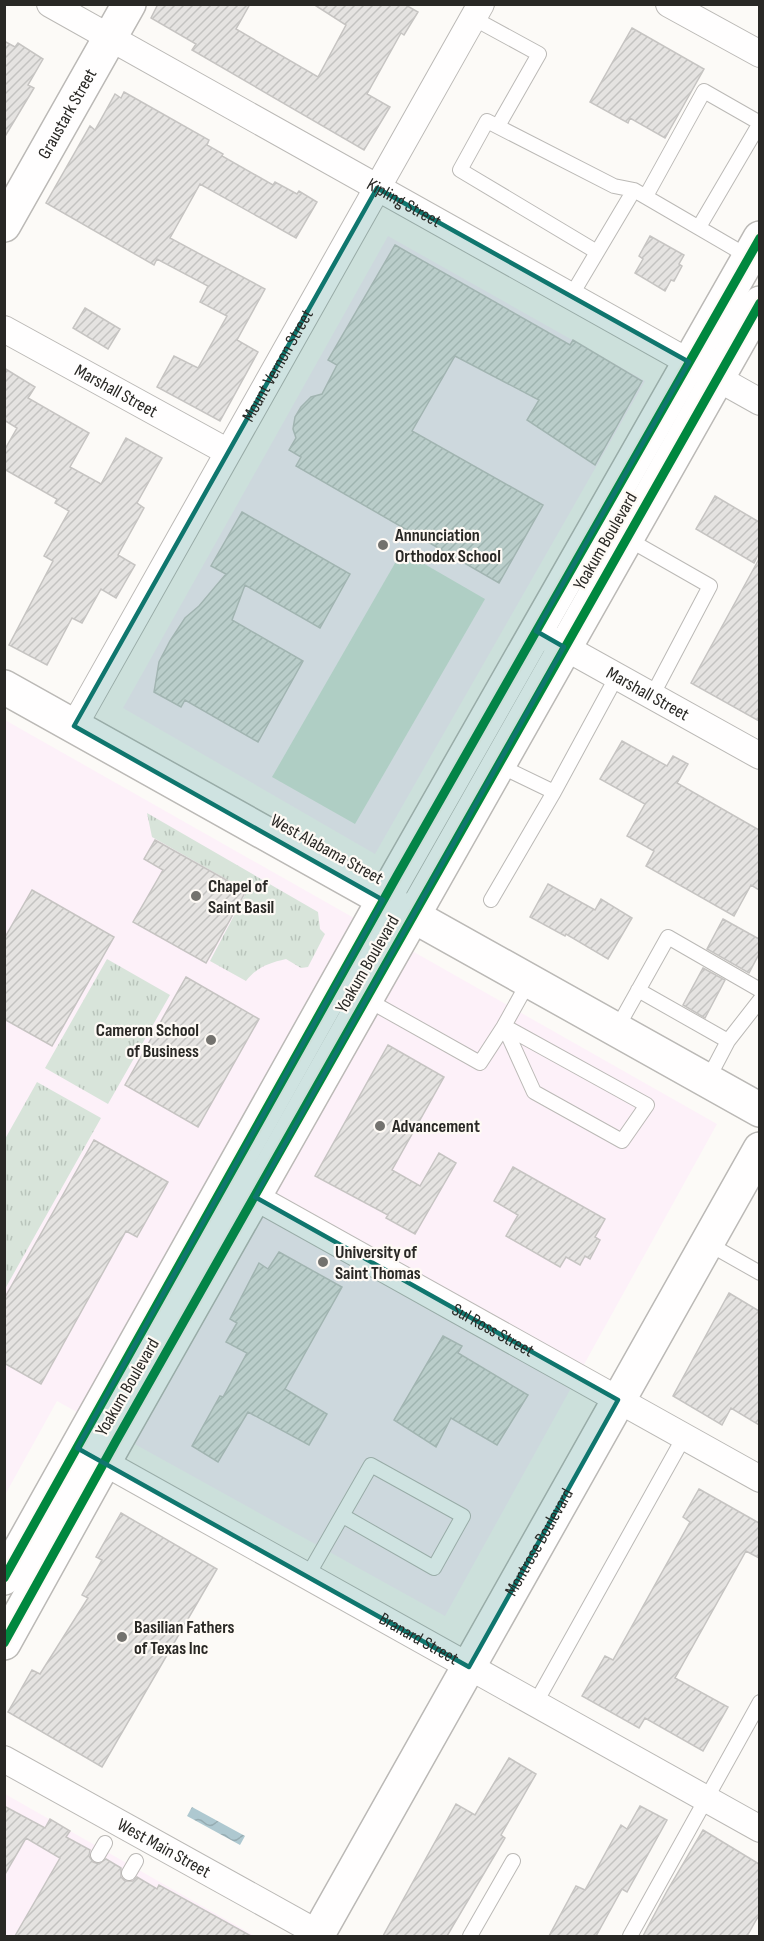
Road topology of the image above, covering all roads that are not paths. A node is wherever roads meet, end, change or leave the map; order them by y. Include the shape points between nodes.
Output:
1 (50, 4) edge
2 (129, 4) edge
3 (669, 4) edge
4 (477, 11) edge
5 (110, 38) junction
6 (759, 54) edge
7 (759, 123) edge
8 (498, 126) junction
9 (377, 188) junction
10 (640, 193) junction
11 (4, 225) edge
12 (699, 227) junction
13 (754, 247) edge
14 (597, 252) junction
15 (571, 296) junction
16 (759, 303) edge
17 (4, 329) edge
18 (689, 362) junction
19 (717, 378) junction
20 (759, 402) edge
21 (228, 452) junction
22 (626, 538) junction
23 (550, 639) junction
24 (617, 676) junction
25 (4, 687) edge
26 (651, 696) junction
27 (74, 726) junction
28 (759, 756) edge
29 (498, 765) junction
30 (554, 792) junction
31 (383, 900) junction
32 (492, 900) dead end
33 (413, 916) junction
34 (529, 981) junction
35 (638, 990) junction
36 (759, 990) edge
37 (366, 999) junction
38 (759, 1000) edge
39 (504, 1026) junction
40 (616, 1030) junction
41 (728, 1041) junction
42 (707, 1081) junction
43 (759, 1110) edge
44 (759, 1149) edge
45 (226, 1181) junction
46 (255, 1197) junction
47 (707, 1244) junction
48 (759, 1273) edge
49 (618, 1400) junction
50 (684, 1437) junction
51 (91, 1455) junction
52 (759, 1479) edge
53 (343, 1516) junction
54 (308, 1575) junction
55 (4, 1578) edge
56 (4, 1643) edge
57 (469, 1667) junction
58 (759, 1702) edge
59 (536, 1704) junction
60 (4, 1759) edge
61 (705, 1799) junction
62 (759, 1829) edge
63 (513, 1861) dead end
64 (320, 1936) edge
65 (470, 1936) edge
66 (630, 1936) edge

1 - 5 street, Kipling Street
2 - 5 street, Graustark Street
3 - 6 street
4 - 8 lane via 538,54
4 - 9 street, Mount Vernon Street
5 - 9 street, Kipling Street
5 - 11 street, Graustark Street
7 - 10 lane via 704,91
7 - 12 lane
8 - 10 lane via 614,186
8 - 14 lane via 487,121 460,170
9 - 15 street, Kipling Street
9 - 21 street, Mount Vernon Street
10 - 12 lane
10 - 14 lane
12 - 13 lane
13 - 18 street, Yoakum Boulevard
14 - 15 lane
15 - 18 street, Kipling Street
16 - 19 street, Yoakum Boulevard
17 - 21 street, Marshall Street
18 - 19 street, Kipling Street
18 - 23 street, Yoakum Boulevard
19 - 20 street, Kipling Street
19 - 22 street, Yoakum Boulevard
21 - 27 street, Mount Vernon Street
22 - 23 street, Yoakum Boulevard
22 - 26 lane via 710,586
23 - 24 street, Marshall Street
23 - 29 street, Yoakum Boulevard
23 - 31 street, Yoakum Boulevard
24 - 26 street, Marshall Street
24 - 30 lane
25 - 27 street, West Alabama Street
26 - 28 street, Marshall Street
27 - 31 street, West Alabama Street
29 - 30 lane
29 - 33 street, Yoakum Boulevard
30 - 32 lane
31 - 33 street, West Alabama Street
31 - 45 street, Yoakum Boulevard
33 - 34 street, West Alabama Street
33 - 37 street, Yoakum Boulevard
34 - 39 lane
34 - 40 street, West Alabama Street
35 - 36 lane via 668,937
35 - 40 lane
35 - 41 lane
37 - 39 lane via 480,1063
37 - 46 street, Yoakum Boulevard
38 - 41 lane
39 - 39 lane via 646,1105 622,1141 534,1092
40 - 42 street, West Alabama Street
41 - 42 lane
42 - 43 street, West Alabama Street
44 - 47 street, Montrose Boulevard
45 - 46 street, Sul Ross Street
45 - 51 street, Yoakum Boulevard
46 - 49 street, Sul Ross Street
46 - 51 street, Yoakum Boulevard
47 - 48 lane
47 - 49 street, Montrose Boulevard
49 - 50 street, Sul Ross Street
49 - 57 street, Montrose Boulevard
50 - 52 street, Sul Ross Street
50 - 59 lane
51 - 54 street, Branard Street
51 - 55 street, Yoakum Boulevard
51 - 56 street, Yoakum Boulevard
53 - 53 lane via 371,1464 463,1516 434,1568
53 - 54 lane
54 - 57 street, Branard Street
57 - 59 street, Branard Street
57 - 64 street, Montrose Boulevard
58 - 61 lane
59 - 61 street, Branard Street
60 - 64 street, West Main Street
61 - 62 street, Branard Street
61 - 66 lane
63 - 65 lane

